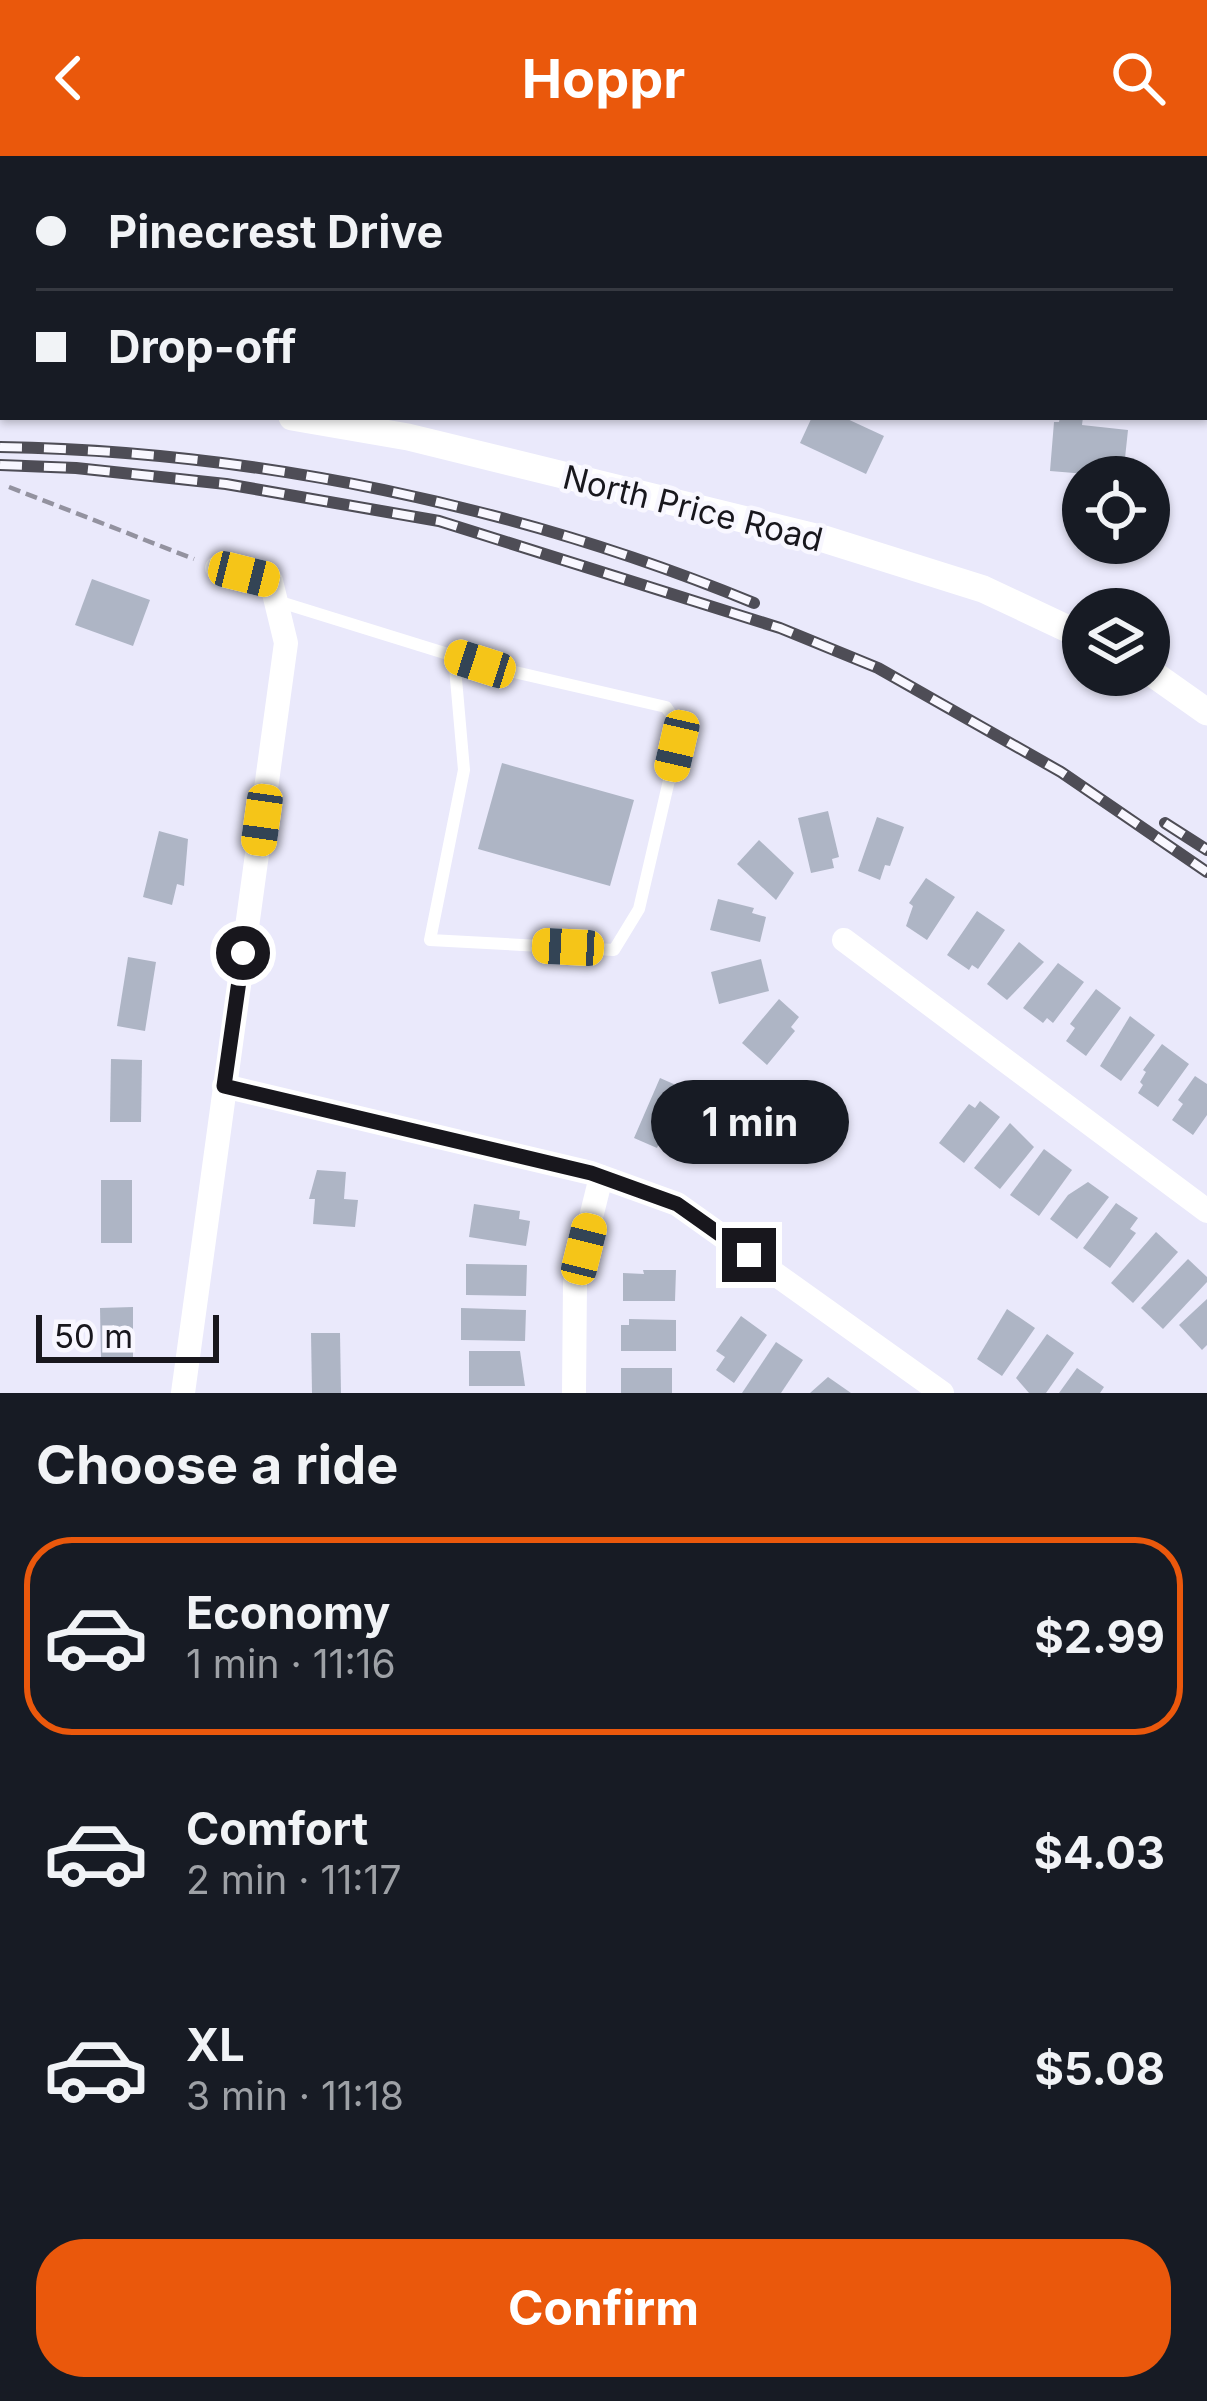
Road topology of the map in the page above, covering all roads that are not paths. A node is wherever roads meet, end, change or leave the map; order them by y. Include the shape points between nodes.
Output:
1 (309, 420) edge
2 (217, 568) road end
3 (276, 600) junction
4 (1062, 626) edge
5 (454, 656) junction
6 (1170, 686) edge
7 (1207, 712) edge
8 (844, 940) dead end
9 (224, 1086) junction
10 (601, 1177) junction
11 (1207, 1210) edge
12 (183, 1393) edge
13 (574, 1393) edge
14 (942, 1393) edge

1 - 4 street, North Price Road via 824,539 983,589
2 - 3 street via 271,581
3 - 5 lane
3 - 9 street via 286,644
5 - 5 lane via 666,707 675,720 677,746 640,909 614,950 430,940 464,770
6 - 7 street
8 - 11 street
9 - 10 street
9 - 12 street
10 - 13 street via 575,1282
10 - 14 street via 677,1204

